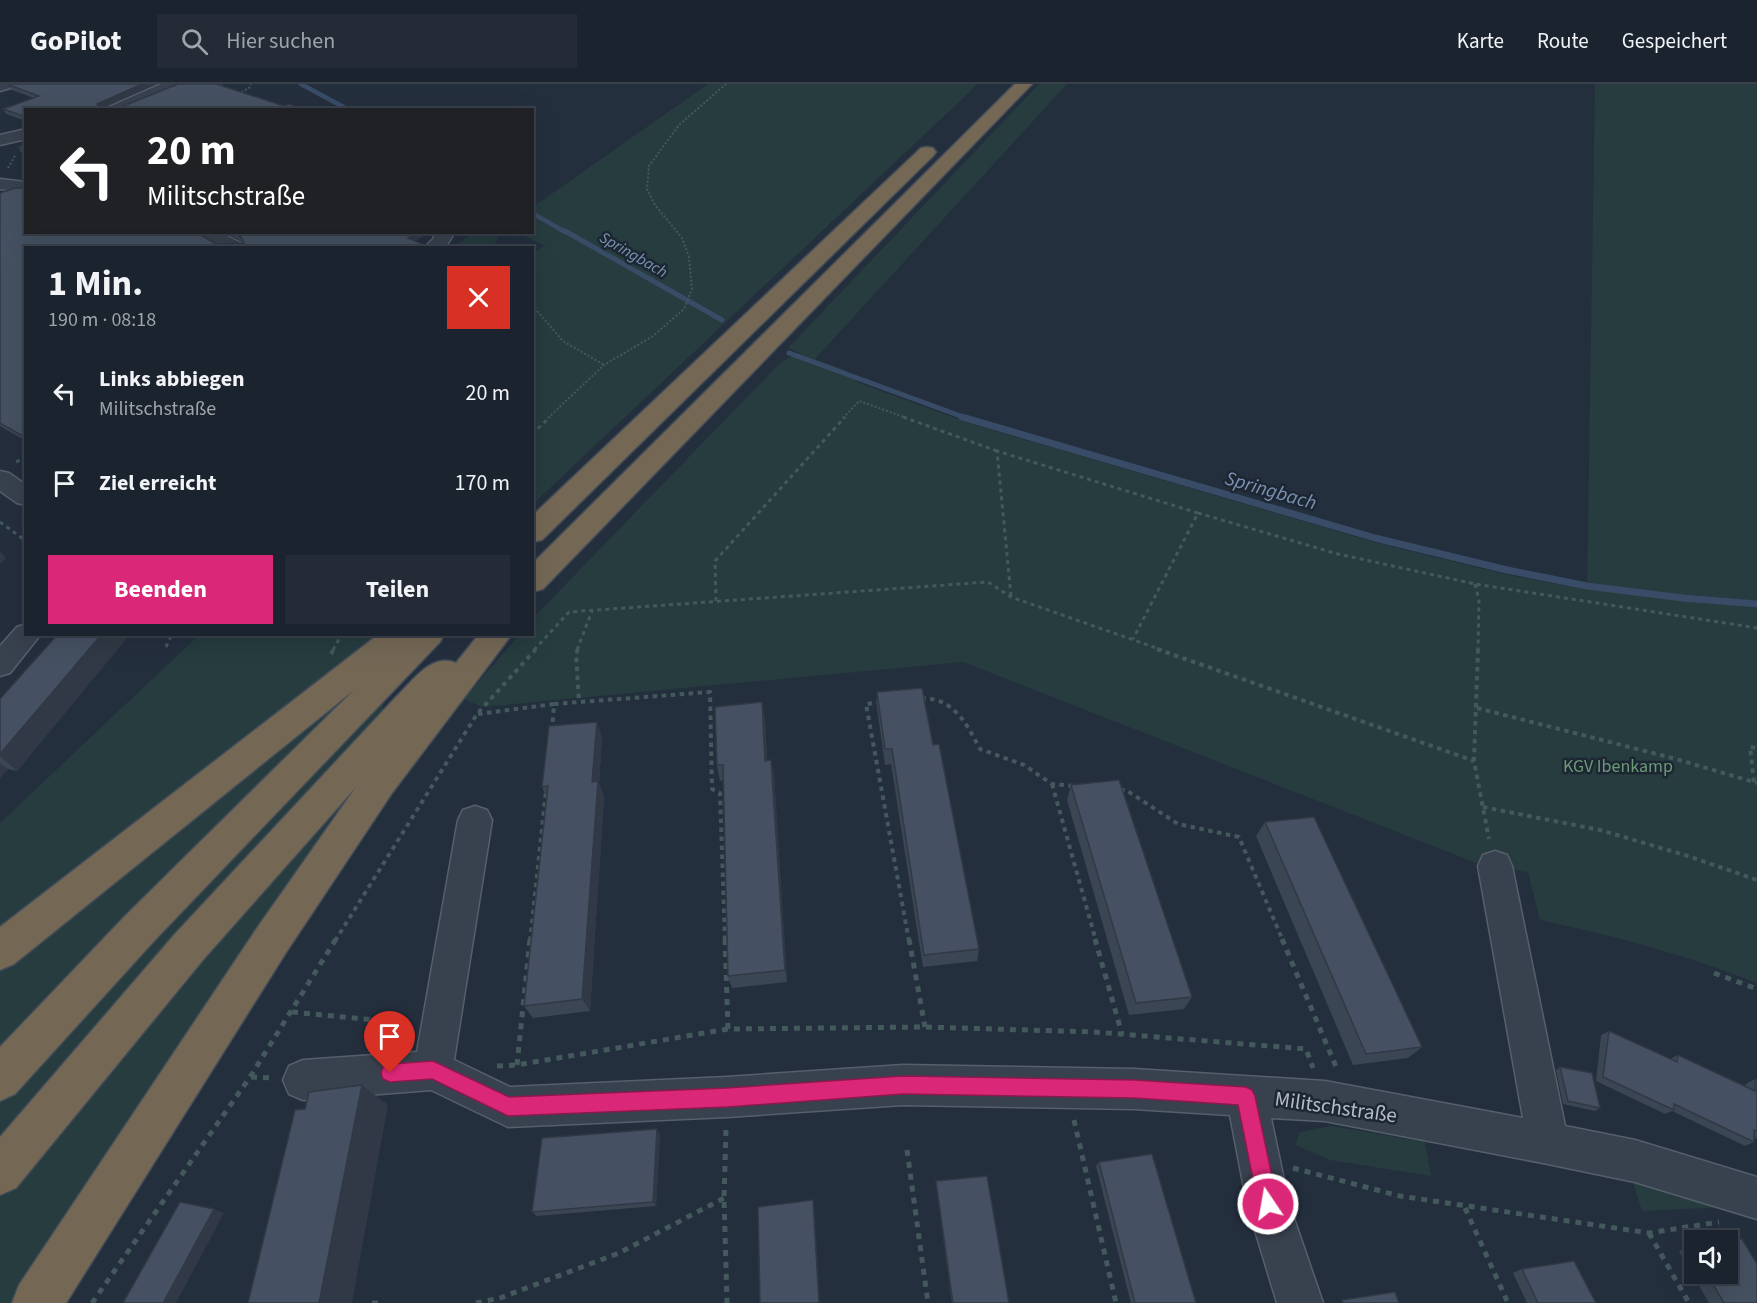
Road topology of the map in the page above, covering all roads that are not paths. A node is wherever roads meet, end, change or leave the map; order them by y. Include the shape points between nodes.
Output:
1 (9, 84) edge
2 (174, 84) edge
3 (1024, 84) edge
4 (0, 87) edge
5 (114, 108) edge
6 (24, 135) edge
7 (939, 140) dead end
8 (0, 141) edge
9 (0, 158) edge
10 (1, 179) edge
11 (24, 186) edge
12 (207, 234) edge
13 (443, 234) edge
14 (232, 246) edge
15 (436, 246) edge
16 (0, 479) edge
17 (24, 495) edge
18 (534, 530) edge
19 (534, 580) edge
20 (25, 636) edge
21 (398, 636) edge
22 (427, 636) edge
23 (478, 636) edge
24 (495, 636) edge
25 (0, 665) edge
26 (475, 820) dead end
27 (1494, 866) road end
28 (0, 951) edge
29 (433, 1070) junction
30 (0, 1079) edge
31 (303, 1080) dead end
32 (1246, 1096) junction
33 (1548, 1143) junction
34 (0, 1172) edge
35 (1757, 1198) edge
36 (37, 1303) edge
37 (1300, 1303) edge

1 - 4 street
2 - 5 street
3 - 19 highway
6 - 8 street
7 - 18 highway
8 - 9 street
10 - 11 street
12 - 14 street
13 - 15 street
16 - 17 street
20 - 25 street
21 - 28 highway
22 - 30 highway via 164,904
23 - 34 highway via 407,707 188,948
24 - 36 highway via 379,783 271,941
26 - 29 street
27 - 33 street
29 - 31 street
29 - 32 street, Militschstraße via 508,1107 903,1085 1134,1089
32 - 33 street, Militschstraße via 1339,1104
32 - 37 street via 1268,1204
33 - 35 street, Militschstraße via 1635,1161

